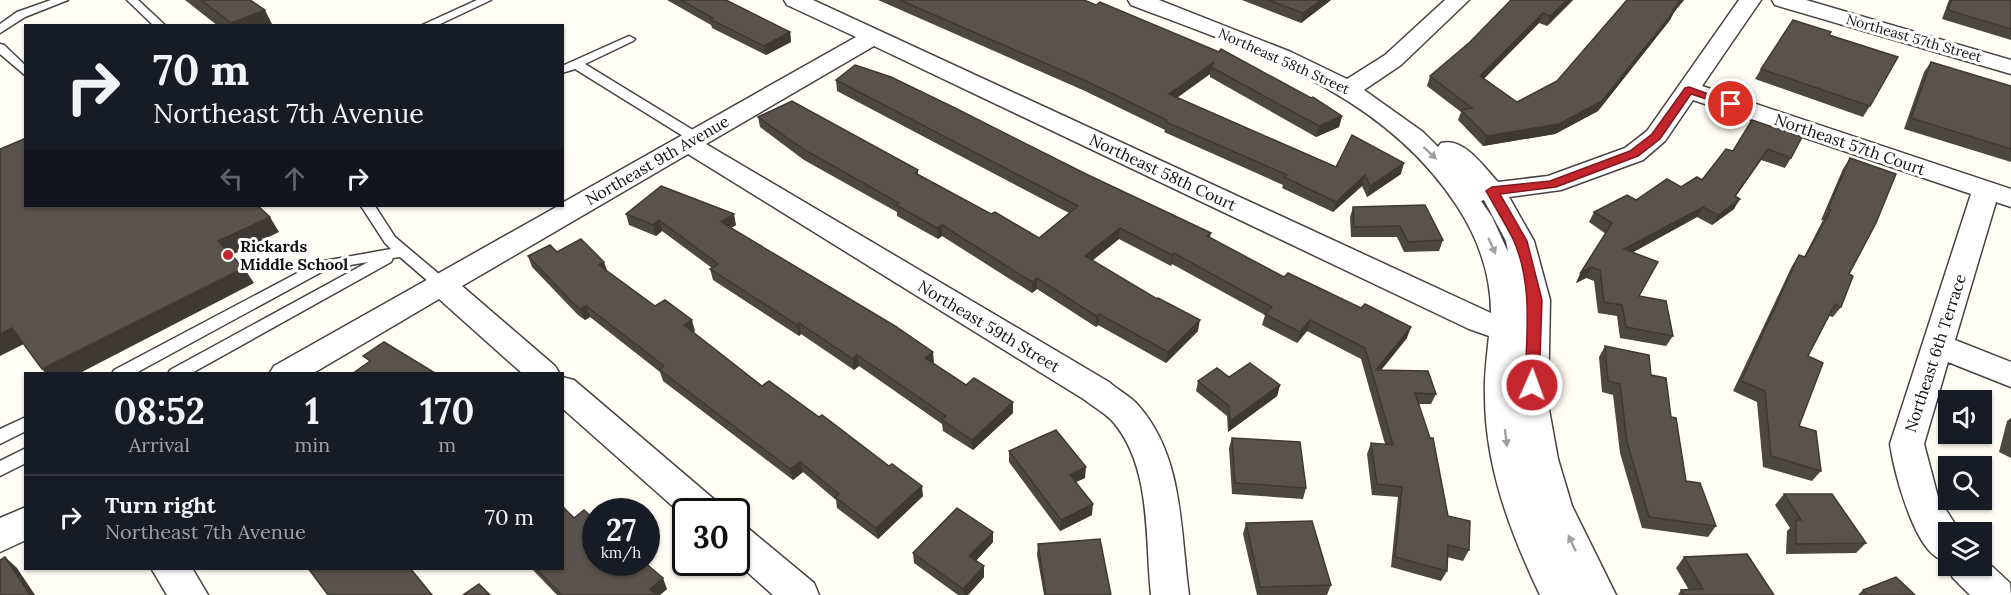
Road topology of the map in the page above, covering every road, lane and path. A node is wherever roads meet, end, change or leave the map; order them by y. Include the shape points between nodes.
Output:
1 (63, 0) edge
2 (132, 0) edge
3 (486, 0) edge
4 (795, 0) edge
5 (1139, 0) edge
6 (1172, 0) edge
7 (1458, 0) edge
8 (1750, 0) edge
9 (1783, 0) edge
10 (159, 24) edge
11 (429, 24) edge
12 (0, 30) edge
13 (873, 37) junction
14 (629, 39) dead end
15 (0, 47) edge
16 (576, 64) junction
17 (2011, 67) edge
18 (564, 69) edge
19 (24, 71) edge
20 (1357, 85) junction
21 (1689, 90) junction
22 (692, 141) junction
23 (1479, 193) junction
24 (1999, 194) edge
25 (369, 207) edge
26 (399, 252) junction
27 (441, 284) junction
28 (1520, 335) junction
29 (1939, 346) junction
30 (124, 372) edge
31 (180, 372) edge
32 (288, 372) edge
33 (542, 372) edge
34 (2011, 375) edge
35 (564, 391) edge
36 (24, 424) edge
37 (0, 437) edge
38 (24, 456) edge
39 (0, 469) edge
40 (687, 498) edge
41 (24, 523) edge
42 (1938, 533) edge
43 (0, 536) edge
44 (750, 552) edge
45 (171, 570) edge
46 (1976, 576) edge
47 (189, 595) edge
48 (800, 595) edge
49 (1170, 595) edge
50 (1560, 595) edge
51 (1597, 595) edge
52 (1996, 595) edge

1 - 12 lane via 27,12
2 - 10 lane
3 - 11 lane
4 - 13 street, Northeast 58th Court
5 - 20 street, Northeast 58th Street
6 - 20 street, Northeast 58th Street via 1305,52
7 - 20 street
8 - 21 street
9 - 17 street, Northeast 57th Street
13 - 22 street, Northeast 9th Avenue
13 - 28 street, Northeast 58th Court
14 - 16 lane
15 - 19 lane
16 - 18 lane
16 - 22 lane
20 - 23 street, Northeast 58th Street
21 - 23 street via 1656,136 1634,154 1552,184
21 - 24 street, Northeast 57th Court
22 - 27 street, Northeast 9th Avenue
22 - 49 street, Northeast 59th Street via 1097,392 1126,414 1145,441 1156,473
23 - 28 street via 1505,294
24 - 29 street, Northeast 6th Terrace
25 - 26 lane
26 - 27 lane
26 - 30 lane via 323,266
26 - 31 lane
27 - 32 street, Northeast 9th Avenue
27 - 33 street
28 -> 50 street via 1501,397 1509,459 1521,507
51 -> 28 street via 1554,506 1541,459
29 - 34 street
29 - 42 street, Northeast 6th Terrace via 1907,444 1917,493
35 - 40 street
36 - 37 lane
38 - 39 lane
41 - 43 street
44 - 48 street
45 - 47 street
46 - 52 street

